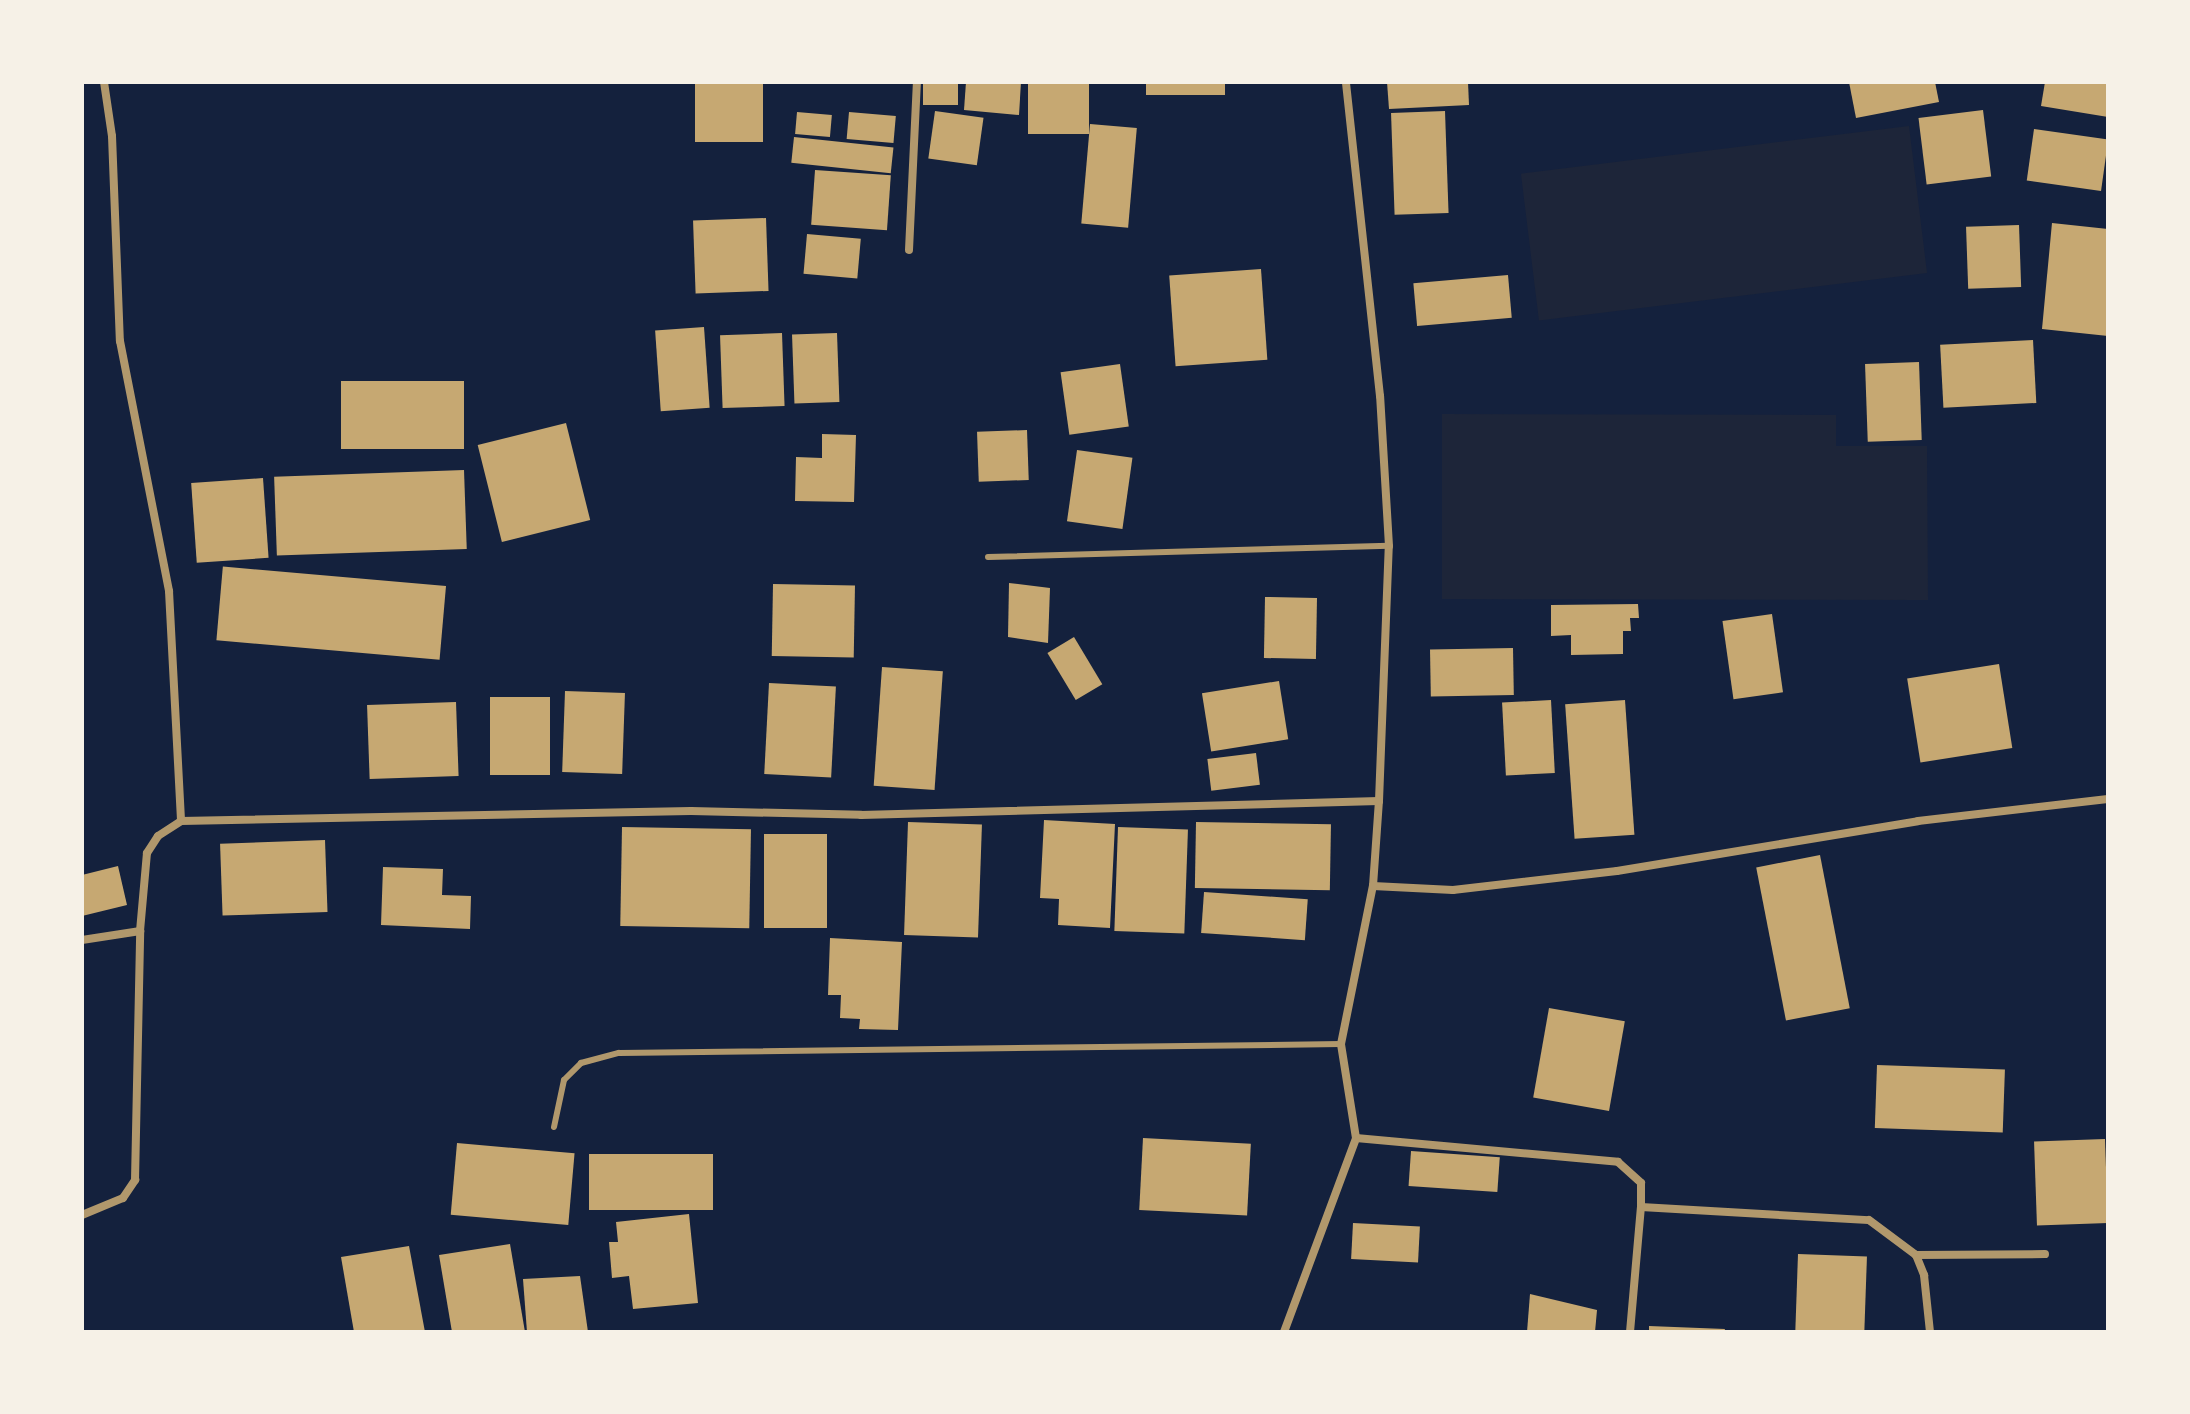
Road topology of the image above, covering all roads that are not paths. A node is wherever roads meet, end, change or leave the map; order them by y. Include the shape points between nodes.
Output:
1 (104, 82) edge
2 (917, 82) edge
3 (1346, 82) edge
4 (909, 250) dead end
5 (1389, 546) junction
6 (988, 557) dead end
7 (2108, 799) edge
8 (1379, 801) junction
9 (181, 821) junction
10 (1373, 886) junction
11 (140, 931) junction
12 (82, 940) edge
13 (1341, 1044) junction
14 (554, 1127) dead end
15 (1356, 1138) junction
16 (1641, 1207) junction
17 (82, 1215) edge
18 (2045, 1254) dead end
19 (1916, 1255) junction
20 (1284, 1332) edge
21 (1630, 1332) edge
22 (1930, 1332) edge

1 - 9 street via 112,136 120,341 169,591
2 - 4 street
3 - 5 street via 1380,396
5 - 6 lane
5 - 8 street
7 - 10 street via 1918,821 1617,871 1483,886
8 - 9 street via 861,815 691,811
8 - 10 street
9 - 11 street via 158,836 147,853
10 - 13 street
11 - 12 street
11 - 17 street via 135,1180 123,1198
13 - 14 lane via 619,1053 581,1063 564,1080
13 - 15 street
15 - 16 street via 1618,1162 1641,1183
15 - 20 street
16 - 19 street via 1869,1220
16 - 21 street
18 - 19 street
19 - 22 street via 1924,1275

